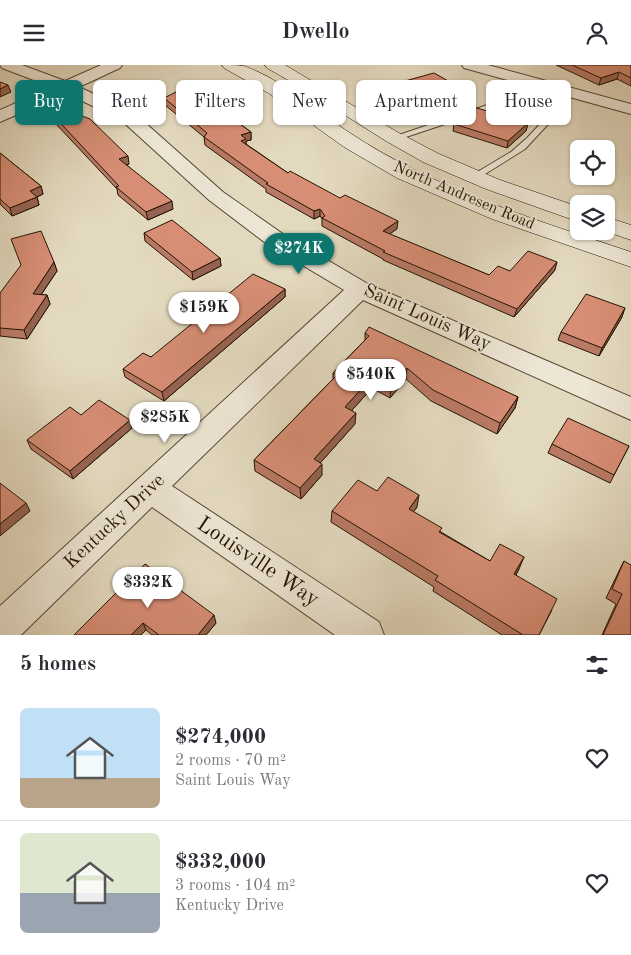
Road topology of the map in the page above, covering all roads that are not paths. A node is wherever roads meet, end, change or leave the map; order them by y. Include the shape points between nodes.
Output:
1 (8, 65) edge
2 (114, 65) edge
3 (230, 65) edge
4 (273, 65) edge
5 (470, 65) edge
6 (48, 80) edge
7 (81, 80) edge
8 (83, 94) edge
9 (631, 109) edge
10 (15, 110) edge
11 (0, 117) edge
12 (394, 138) junction
13 (474, 177) junction
14 (570, 212) edge
15 (615, 227) edge
16 (631, 233) edge
17 (631, 260) edge
18 (360, 289) junction
19 (631, 409) edge
20 (151, 489) junction
21 (0, 630) edge
22 (366, 635) edge

1 - 6 street, Saint Louis Way
2 - 7 street
3 - 17 street, North Andresen Road via 284,95 395,169 503,215
4 - 12 street, North Andresen Road via 316,88
5 - 9 street
8 - 18 street, Saint Louis Way via 127,116 216,196 275,239
10 - 11 street
12 - 13 street, North Andresen Road
12 - 13 lane via 490,106 546,122 518,153
13 - 14 street, North Andresen Road
15 - 16 street
18 - 19 street, Saint Louis Way
18 - 20 street, Kentucky Drive
20 - 21 street, Kentucky Drive
20 - 22 street, Louisville Way

